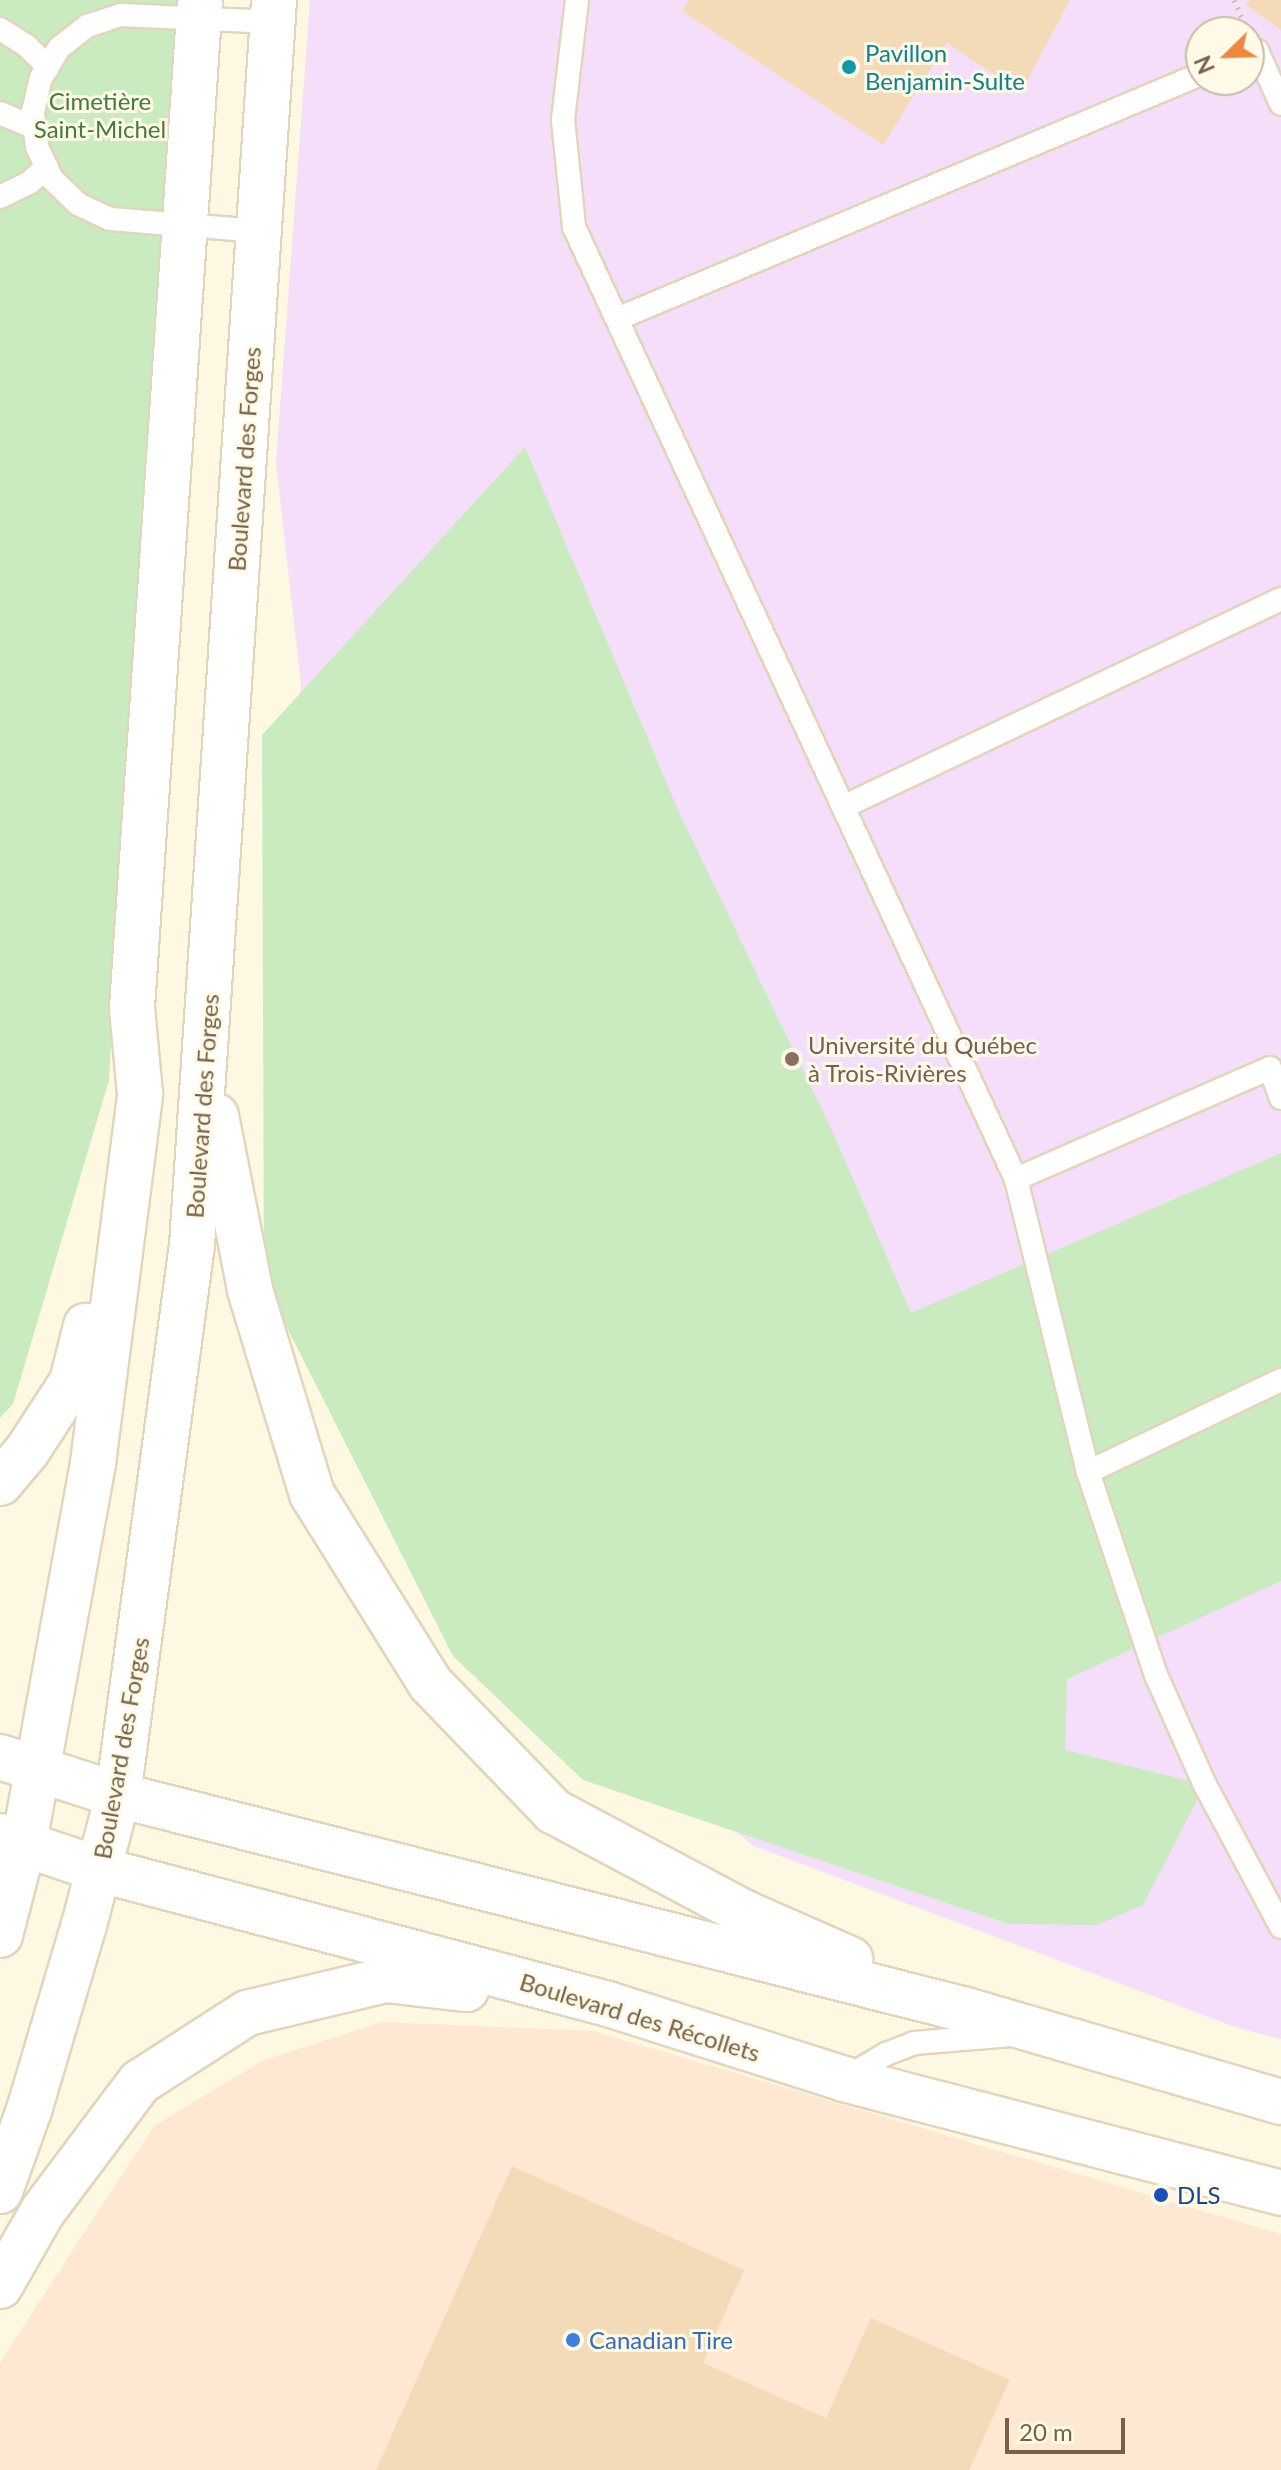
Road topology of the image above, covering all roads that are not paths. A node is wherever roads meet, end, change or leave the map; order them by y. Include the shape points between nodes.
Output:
1 (577, 0) edge
2 (199, 9) edge
3 (273, 11) edge
4 (0, 29) edge
5 (48, 67) junction
6 (1265, 69) edge
7 (1185, 81) edge
8 (1281, 104) edge
9 (0, 113) edge
10 (35, 128) junction
11 (47, 167) junction
12 (0, 197) edge
13 (185, 225) junction
14 (259, 231) junction
15 (617, 319) junction
16 (1281, 599) edge
17 (843, 807) junction
18 (205, 1060) junction
19 (140, 1094) junction
20 (1281, 1098) edge
21 (1016, 1179) junction
22 (1281, 1380) edge
23 (1088, 1472) junction
24 (0, 1483) edge
25 (18, 1763) edge
26 (118, 1795) junction
27 (12, 1840) edge
28 (101, 1870) junction
29 (1281, 1927) edge
30 (0, 1935) edge
31 (608, 2004) junction
32 (966, 2010) junction
33 (1045, 2032) junction
34 (844, 2079) junction
35 (1281, 2102) edge
36 (0, 2191) edge
37 (1281, 2193) edge
38 (0, 2286) edge

1 - 15 lane via 563,120 574,227
2 - 3 lane
2 - 5 lane via 121,15 87,26 59,48
2 - 13 main road
3 - 14 main road, Boulevard des Forges
4 - 5 lane
5 - 10 lane via 33,112
6 - 8 lane
7 - 15 lane
9 - 10 lane
10 - 11 lane
11 - 12 lane
11 - 13 lane via 78,204 110,219
13 - 14 lane
13 - 19 main road via 132,1007
14 - 18 main road, Boulevard des Forges
15 - 17 lane
16 - 17 lane
17 - 21 lane
18 - 26 main road, Boulevard des Forges via 192,1245
18 - 32 main road via 250,1290 312,1494 430,1683 553,1811 745,1913
19 - 24 main road via 72,1382
19 - 25 main road via 93,1463
20 - 21 lane via 1270,1068
21 - 23 lane
22 - 23 lane
23 - 29 lane via 1156,1675 1205,1785
25 - 26 main road
25 - 27 main road
26 - 28 main road, Boulevard des Forges
26 - 32 main road
27 - 28 main road, Boulevard des Récollets
27 - 30 main road
28 - 31 main road, Boulevard des Récollets
28 - 36 main road, Boulevard des Forges
31 - 34 main road, Boulevard des Récollets
31 - 38 main road via 386,1980 247,2013 140,2082 43,2211
32 - 33 main road
33 - 34 lane via 914,2043
33 - 35 main road
34 - 37 main road, Boulevard des Récollets

